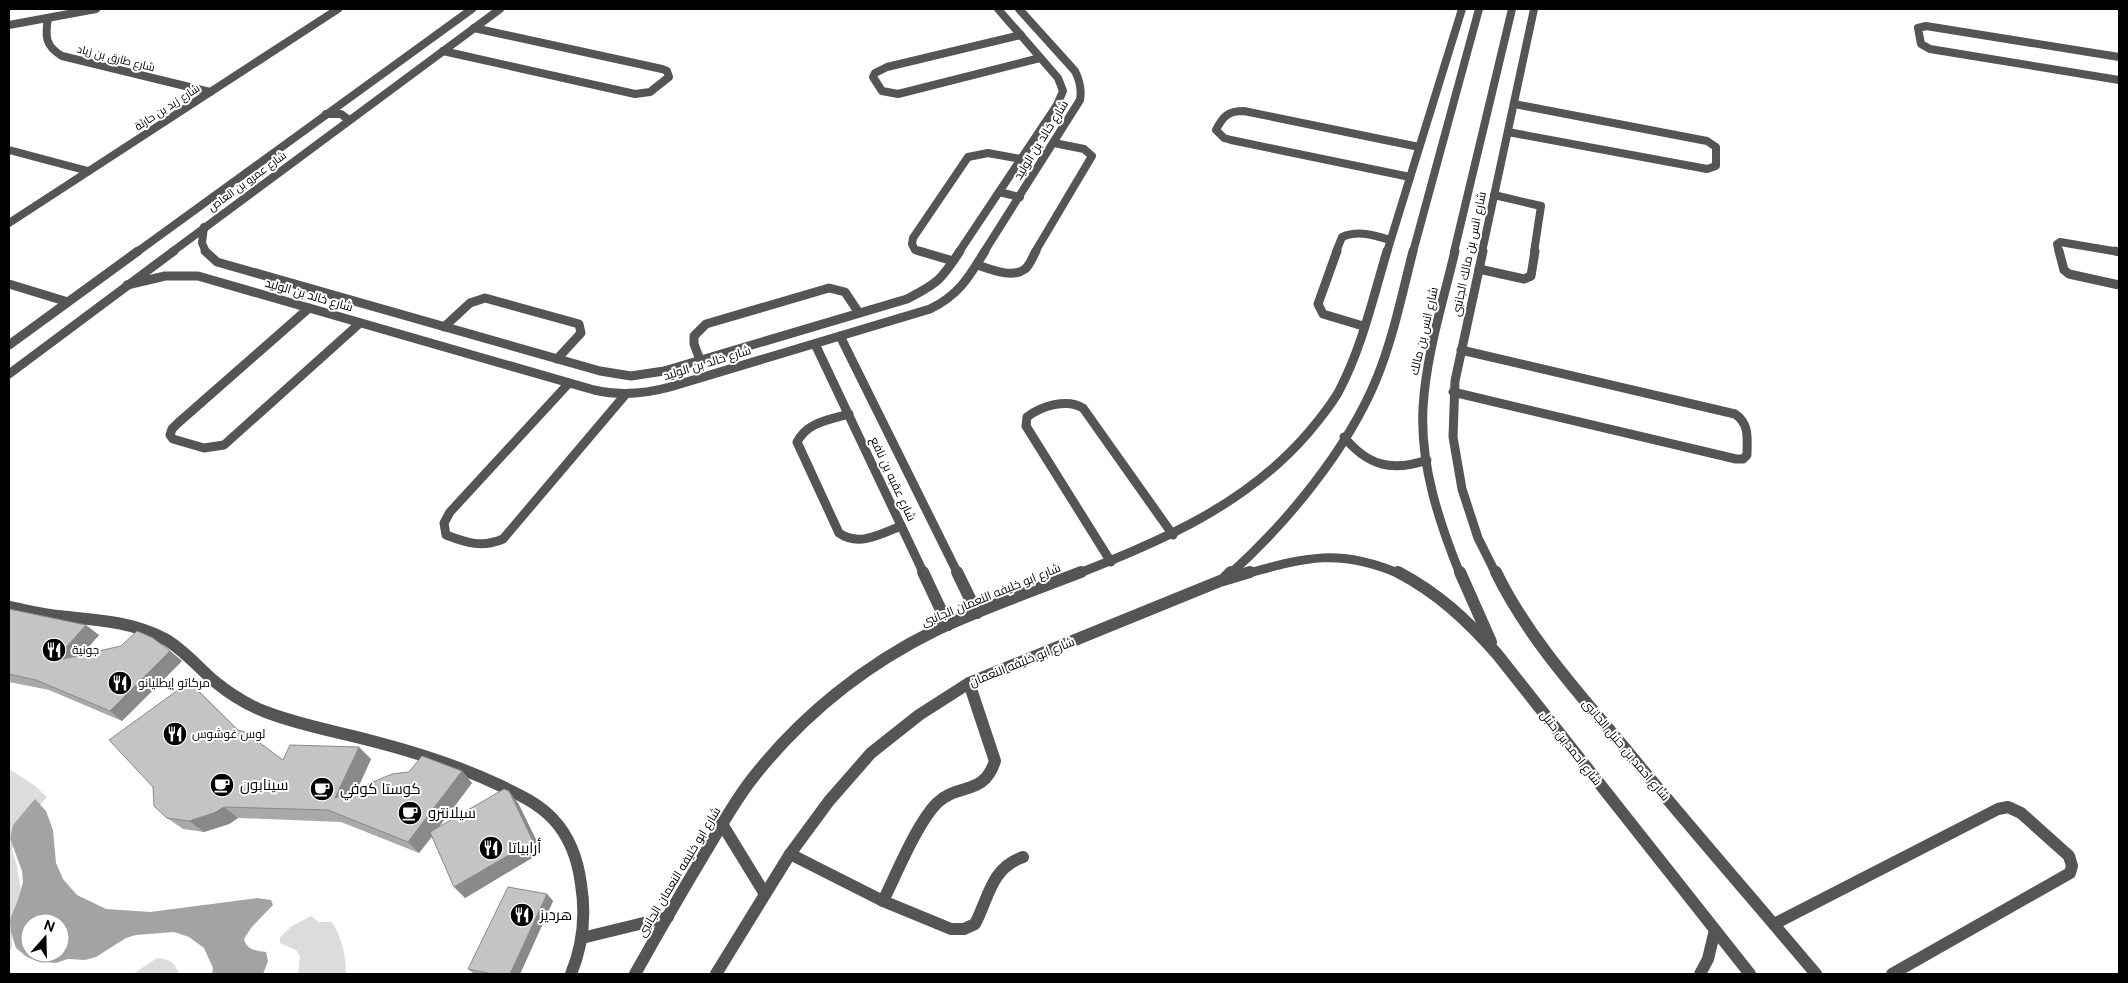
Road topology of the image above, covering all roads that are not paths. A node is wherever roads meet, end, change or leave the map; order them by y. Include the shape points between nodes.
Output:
1 (96, 9) edge
2 (338, 9) edge
3 (472, 9) edge
4 (500, 9) edge
5 (998, 9) edge
6 (1019, 9) edge
7 (1462, 9) edge
8 (1480, 9) edge
9 (1512, 9) edge
10 (1534, 9) edge
11 (48, 18) junction
12 (9, 25) edge
13 (474, 28) junction
14 (1021, 35) junction
15 (443, 51) junction
16 (1059, 54) junction
17 (2119, 57) edge
18 (1040, 58) junction
19 (2119, 80) edge
20 (210, 92) junction
21 (353, 95) junction
22 (376, 100) junction
23 (1514, 104) junction
24 (326, 114) junction
25 (349, 120) junction
26 (1508, 132) junction
27 (1054, 143) junction
28 (1419, 147) junction
29 (9, 150) edge
30 (1021, 159) junction
31 (88, 172) junction
32 (1410, 177) junction
33 (999, 192) junction
34 (1494, 195) junction
35 (1020, 197) junction
36 (9, 223) edge
37 (204, 227) junction
38 (1390, 240) junction
39 (2119, 252) edge
40 (953, 261) junction
41 (977, 265) junction
42 (1479, 269) junction
43 (9, 284) edge
44 (127, 285) junction
45 (2119, 285) edge
46 (68, 302) junction
47 (309, 308) junction
48 (859, 313) junction
49 (360, 323) junction
50 (1363, 326) junction
51 (444, 327) junction
52 (840, 336) junction
53 (815, 344) junction
54 (9, 346) edge
55 (1461, 350) junction
56 (557, 359) junction
57 (700, 360) junction
58 (9, 374) edge
59 (569, 383) junction
60 (1453, 392) junction
61 (625, 395) junction
62 (849, 414) junction
63 (1344, 437) junction
64 (1427, 460) junction
65 (1466, 506) joint
66 (901, 526) junction
67 (1173, 535) junction
68 (1361, 560) joint
69 (1111, 562) junction
70 (1220, 581) junction
71 (9, 607) edge
72 (977, 613) junction
73 (948, 625) junction
74 (1497, 654) junction
75 (969, 683) junction
76 (722, 824) junction
77 (790, 854) junction
78 (1023, 857) dead end
79 (765, 894) junction
80 (883, 900) junction
81 (668, 917) junction
82 (1774, 924) junction
83 (1715, 930) junction
84 (582, 938) junction
85 (574, 973) edge
86 (635, 974) edge
87 (716, 974) edge
88 (1700, 974) edge
89 (1750, 974) edge
90 (1816, 974) edge
91 (1892, 974) edge

1 - 11 street
2 - 20 street, شارع زيد بن حارثة
3 - 21 street, شارع عمرو بن العاص
4 - 13 street, شارع عمرو بن العاص
5 - 14 street, شارع خالد بن الوليد
6 - 16 street, شارع خالد بن الوليد
7 - 28 street
8 - 63 street via 1379,372 1366,403
9 - 64 street, شارع انس بن مالك via 1425,384 1423,418
10 - 23 street, شارع انس بن مالك الجانبى
11 - 12 street
11 - 20 street, شارع طارق بن زياد via 45,38 53,52
13 - 15 street, شارع عمرو بن العاص
13 - 15 street via 662,69 669,77 649,93 635,94
14 - 18 street, شارع خالد بن الوليد
14 - 18 street via 887,67 873,77 882,91 898,94
15 - 22 street, شارع عمرو بن العاص
16 - 18 street
16 - 27 street, شارع خالد بن الوليد via 1075,71 1082,90 1080,100
17 - 19 street via 1926,26 1918,28 1921,44 1930,49
18 - 30 street, شارع خالد بن الوليد via 1058,78 1063,91
20 - 31 street, شارع زيد بن حارثة
21 - 22 street via 360,101
21 - 24 street, شارع عمرو بن العاص
22 - 25 street, شارع عمرو بن العاص
23 - 26 street, شارع انس بن مالك الجانبى
23 - 26 street via 1707,141 1716,147 1716,166 1707,169
24 - 25 street via 341,114
24 - 46 street, شارع عمرو بن العاص
25 - 37 street, شارع عمرو بن العاص
26 - 34 street, شارع انس بن مالك الجانبى
27 - 35 street, شارع خالد بن الوليد
27 - 41 street via 1084,149 1092,156 1026,268 1007,273
28 - 32 street
28 - 32 street via 1244,111 1224,115 1216,130 1230,140
29 - 31 street
30 - 33 street, شارع خالد بن الوليد
30 - 40 street via 992,152 968,157 913,238 916,250
31 - 36 street, شارع زيد بن حارثة
32 - 38 street
33 - 35 street
33 - 40 street, شارع خالد بن الوليد
34 - 42 street, شارع انس بن مالك الجانبى
34 - 42 street via 1541,206 1532,276 1524,279
35 - 41 street, شارع خالد بن الوليد
37 - 44 street, شارع عمرو بن العاص
37 - 51 street, شارع خالد بن الوليد via 201,247 217,262
38 - 50 street
38 - 50 street via 1360,233 1342,237 1318,304 1323,314
39 - 45 street via 2067,242 2057,244 2064,270 2069,274
40 - 48 street, شارع خالد بن الوليد via 942,278 921,293
41 - 52 street, شارع خالد بن الوليد via 964,285 937,306
42 - 55 street, شارع انس بن مالك الجانبى
43 - 46 street
44 - 47 street, شارع خالد بن الوليد via 165,276 198,276
44 - 58 street, شارع عمرو بن العاص
46 - 54 street, شارع عمرو بن العاص
47 - 49 street, شارع خالد بن الوليد
47 - 49 street via 172,428 170,435 173,439 205,450 224,445
48 - 57 street, شارع خالد بن الوليد
48 - 57 street via 849,294 829,288 706,324 693,334
49 - 59 street, شارع خالد بن الوليد
50 - 67 street, شارع ابو خليفه النعمان الجانبى via 1341,388 1305,439 1248,491
51 - 56 street, شارع خالد بن الوليد
51 - 56 street via 470,303 485,298 579,324 581,333
52 - 53 street, شارع خالد بن الوليد
52 - 72 street, شارع عقبه بن نافع
53 - 61 street, شارع خالد بن الوليد via 662,389
53 - 62 street, شارع عقبه بن نافع
55 - 60 street, شارع انس بن مالك الجانبى
55 - 60 street via 1735,414 1746,424 1747,455 1736,460
56 - 57 street, شارع خالد بن الوليد via 600,372 630,376 664,371
59 - 61 street, شارع خالد بن الوليد
59 - 61 street via 450,512 444,520 446,535 478,547 491,546 503,539
60 - 65 street, شارع انس بن مالك الجانبى via 1453,439
62 - 66 street, شارع عقبه بن نافع
62 - 66 street via 810,426 797,442 844,538 863,540
63 - 64 street via 1352,449 1380,465 1413,466
63 - 70 street via 1305,496 1253,554
64 - 74 street, شارع انس بن مالك via 1459,571
65 - 82 street, شارع احمد بن حنبل الجانبى via 1497,578 1548,656
66 - 73 street, شارع عقبه بن نافع
67 - 69 street, شارع ابو خليفه النعمان الجانبى
67 - 69 street via 1079,404 1066,402 1032,414 1027,417 1026,426
68 - 70 street, شارع ابو خليفه النعمان via 1324,556 1288,562
68 - 74 street, شارع احمد بن حنبل via 1399,573 1436,596 1469,622
69 - 72 street, شارع ابو خليفه النعمان الجانبى
70 - 75 street, شارع ابو خليفه النعمان
71 - 84 street via 120,623 148,632 174,645 236,697 264,711 294,723 376,741 468,770 533,802 554,820 570,844 580,872 584,903
72 - 73 street, شارع ابو خليفه النعمان الجانبى
73 - 76 street, شارع ابو خليفه النعمان الجانبى via 886,658 827,702 772,755
74 - 83 street, شارع احمد بن حنبل
75 - 77 street, شارع ابو خليفه النعمان via 919,715 872,753 829,801
75 - 80 street via 995,761 992,773 983,784 956,791 933,806
76 - 79 street
76 - 81 street, شارع ابو خليفه النعمان الجانبى
77 - 79 street, شارع ابو خليفه النعمان
77 - 80 street
78 - 80 street via 1002,867 980,916 968,929 952,929
79 - 87 street, شارع ابو خليفه النعمان
81 - 84 street
81 - 86 street, شارع ابو خليفه النعمان الجانبى
82 - 90 street, شارع احمد بن حنبل الجانبى
82 - 91 street via 1998,809 2008,807 2021,813 2069,856 2070,873
83 - 88 street via 1712,949
83 - 89 street, شارع احمد بن حنبل
84 - 85 street

